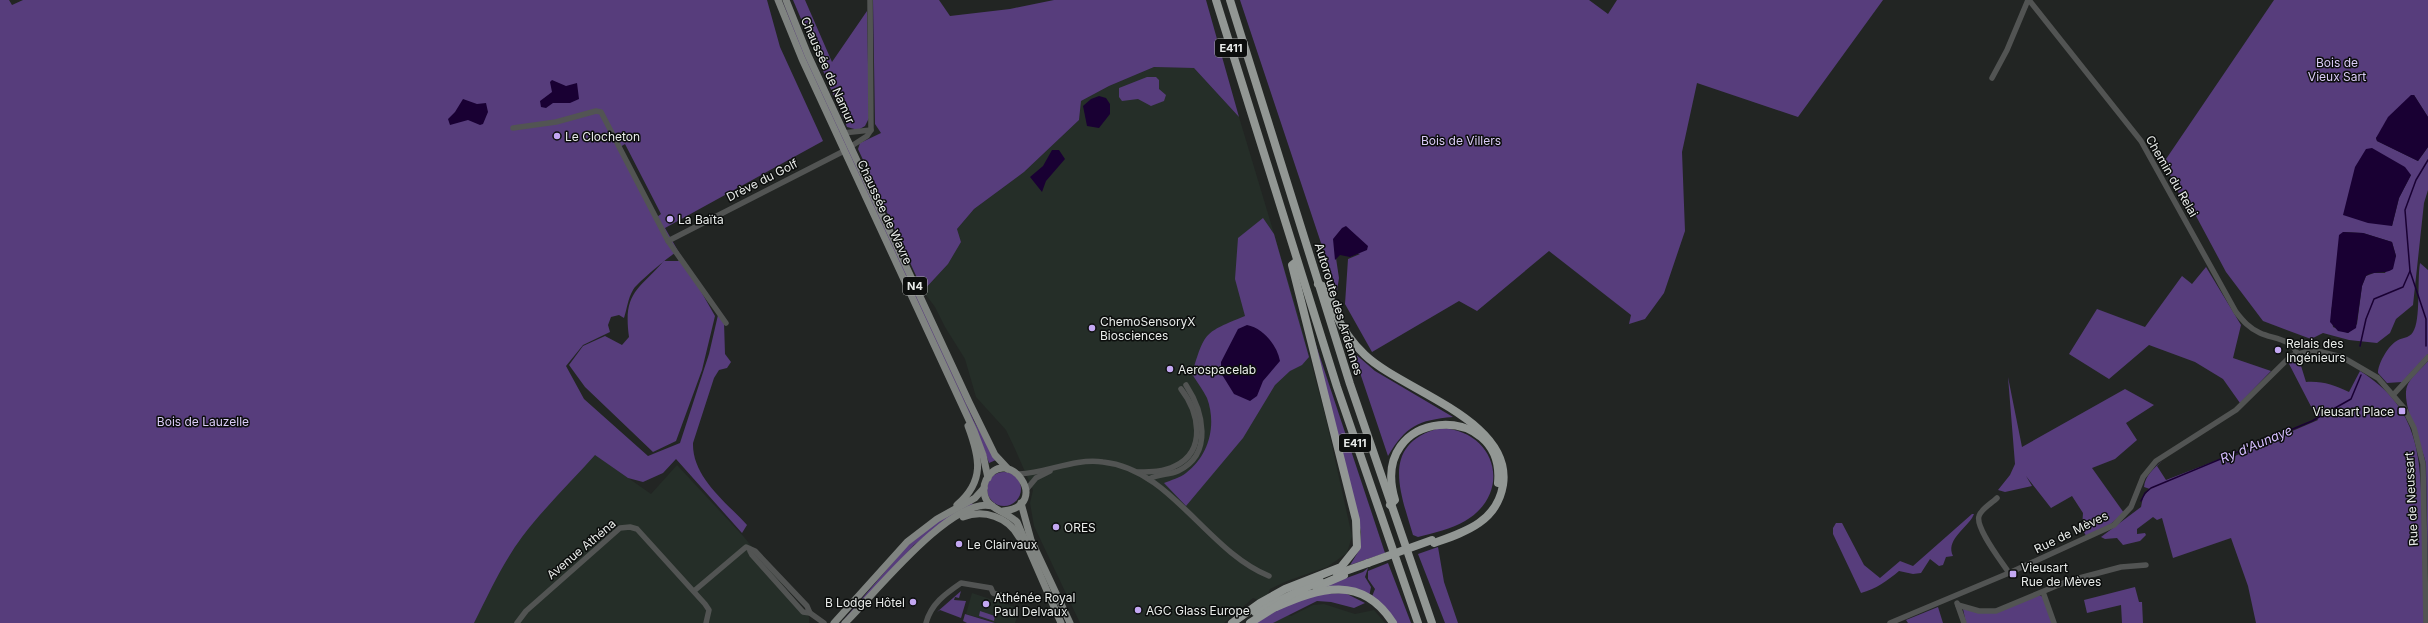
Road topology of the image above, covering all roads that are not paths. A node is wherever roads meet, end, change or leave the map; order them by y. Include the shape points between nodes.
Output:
1 (778, 0) edge
2 (786, 0) edge
3 (870, 0) edge
4 (1216, 0) edge
5 (1230, 0) edge
6 (2029, 0) edge
7 (1992, 78) dead end
8 (513, 128) dead end
9 (871, 130) junction
10 (843, 132) junction
11 (847, 149) junction
12 (668, 241) junction
13 (1298, 262) junction
14 (1318, 284) junction
15 (726, 323) dead end
16 (2297, 353) junction
17 (2428, 357) edge
18 (2394, 394) junction
19 (960, 399) junction
20 (1053, 468) junction
21 (1008, 469) junction
22 (1138, 472) junction
23 (1018, 474) junction
24 (988, 478) junction
25 (1149, 479) junction
26 (984, 488) junction
27 (1026, 490) junction
28 (1997, 498) dead end
29 (1021, 503) junction
30 (1390, 505) junction
31 (992, 506) junction
32 (1003, 511) junction
33 (949, 512) junction
34 (947, 524) junction
35 (1433, 542) junction
36 (1024, 543) junction
37 (1368, 564) junction
38 (2146, 565) dead end
39 (2009, 573) junction
40 (1269, 576) dead end
41 (694, 590) junction
42 (2043, 592) junction
43 (1954, 597) junction
44 (1016, 600) dead end
45 (1958, 605) junction
46 (1276, 607) junction
47 (1236, 622) edge
48 (517, 623) edge
49 (706, 623) edge
50 (824, 623) edge
51 (834, 623) edge
52 (845, 623) edge
53 (927, 623) edge
54 (1061, 623) edge
55 (1070, 623) edge
56 (1250, 623) edge
57 (1393, 623) edge
58 (1418, 623) edge
59 (1432, 623) edge
60 (1890, 623) edge
61 (1964, 623) edge
62 (2054, 623) edge
63 (2426, 623) edge

1 - 11 main road, Chaussée de Wavre / N4 via 797,47
2 - 10 main road, Chaussée de Namur / N4 via 801,40
3 - 9 street
4 - 13 highway, Autoroute des Ardennes / E411
5 - 14 highway, Autoroute des Ardennes / E411
6 - 7 street, Chemin du Relai
6 - 16 street, Chemin du Relai via 2141,141 2236,312 2249,327 2292,345
8 - 12 street via 556,122 598,111 603,114
9 - 10 street
9 - 11 street, Drève du Golf via 868,136
10 - 11 main road, Chaussée de Namur / N4
11 - 12 street, Drève du Golf
11 - 19 main road, Chaussée de Wavre / N4
11 - 21 main road, Chaussée de Wavre / N4 via 995,455
12 - 15 street
13 - 47 highway via 1292,265 1356,520 1357,547 1341,568 1285,590
13 - 58 highway, Autoroute des Ardennes / E411 via 1355,443
14 - 30 highway, Autoroute des Ardennes / E411
14 - 35 highway via 1326,288 1343,328 1365,355 1478,428 1499,454 1503,482 1502,491 1493,510 1471,530
16 - 18 street, Rue de Neussart via 2318,350 2342,357 2367,370
16 - 39 street, Rue de Mèves via 2286,360 2236,410 2152,464 2141,480 2131,508 2120,520 2104,530
17 - 18 street
18 - 63 street, Rue de Neussart via 2414,428 2422,458
19 - 24 main road, Chaussée de Wavre / N4 via 983,455
19 - 33 main road via 960,408 976,454 978,470 970,492
20 - 22 street via 1070,463 1094,461 1116,464
20 - 23 street
20 - 27 street via 1036,478
21 - 23 main road, Chaussée de Wavre / N4
21 - 24 main road via 1000,469
22 - 25 street
22 - 25 street via 1174,467 1193,449 1198,430 1197,422 1184,387 1196,400 1202,419 1203,432 1199,450 1183,468
23 - 27 main road
24 - 26 main road
25 - 40 street via 1229,552 1250,567
26 - 31 main road via 986,498
26 - 33 main road via 975,498
27 - 29 main road
28 - 39 street via 1981,513 1979,523 1991,547
29 - 32 main road via 1016,508
29 - 55 main road via 1027,527
30 - 35 highway via 1395,500 1391,481 1393,460 1410,435 1429,425 1448,423 1465,427 1480,436 1496,463 1498,478 1495,495 1487,510 1474,522
30 - 59 highway, Autoroute des Ardennes / E411
31 - 32 main road
31 - 34 main road via 978,506
32 - 36 main road via 1017,522
33 - 51 main road via 907,542
34 - 36 main road via 975,514 992,515 1012,527
34 - 52 main road via 905,558
35 - 37 highway, bridge
36 - 54 main road
37 - 46 highway
37 - 47 highway via 1332,576
38 - 42 street via 2121,567 2078,578 2057,584
39 - 43 street, Rue de Mèves
41 - 48 street, Avenue Athéna via 637,529 625,527 620,528 526,611
41 - 49 street, Avenue Athéna via 709,610
41 - 50 street via 746,547 755,551 807,606 810,613
42 - 45 street via 1996,611 1979,611
42 - 62 street
43 - 45 street
43 - 60 street, Rue de Mèves
44 - 53 street via 993,593 991,588 961,583 930,609
45 - 61 street
46 - 56 highway
46 - 57 highway via 1315,592 1328,589 1345,590 1379,606

